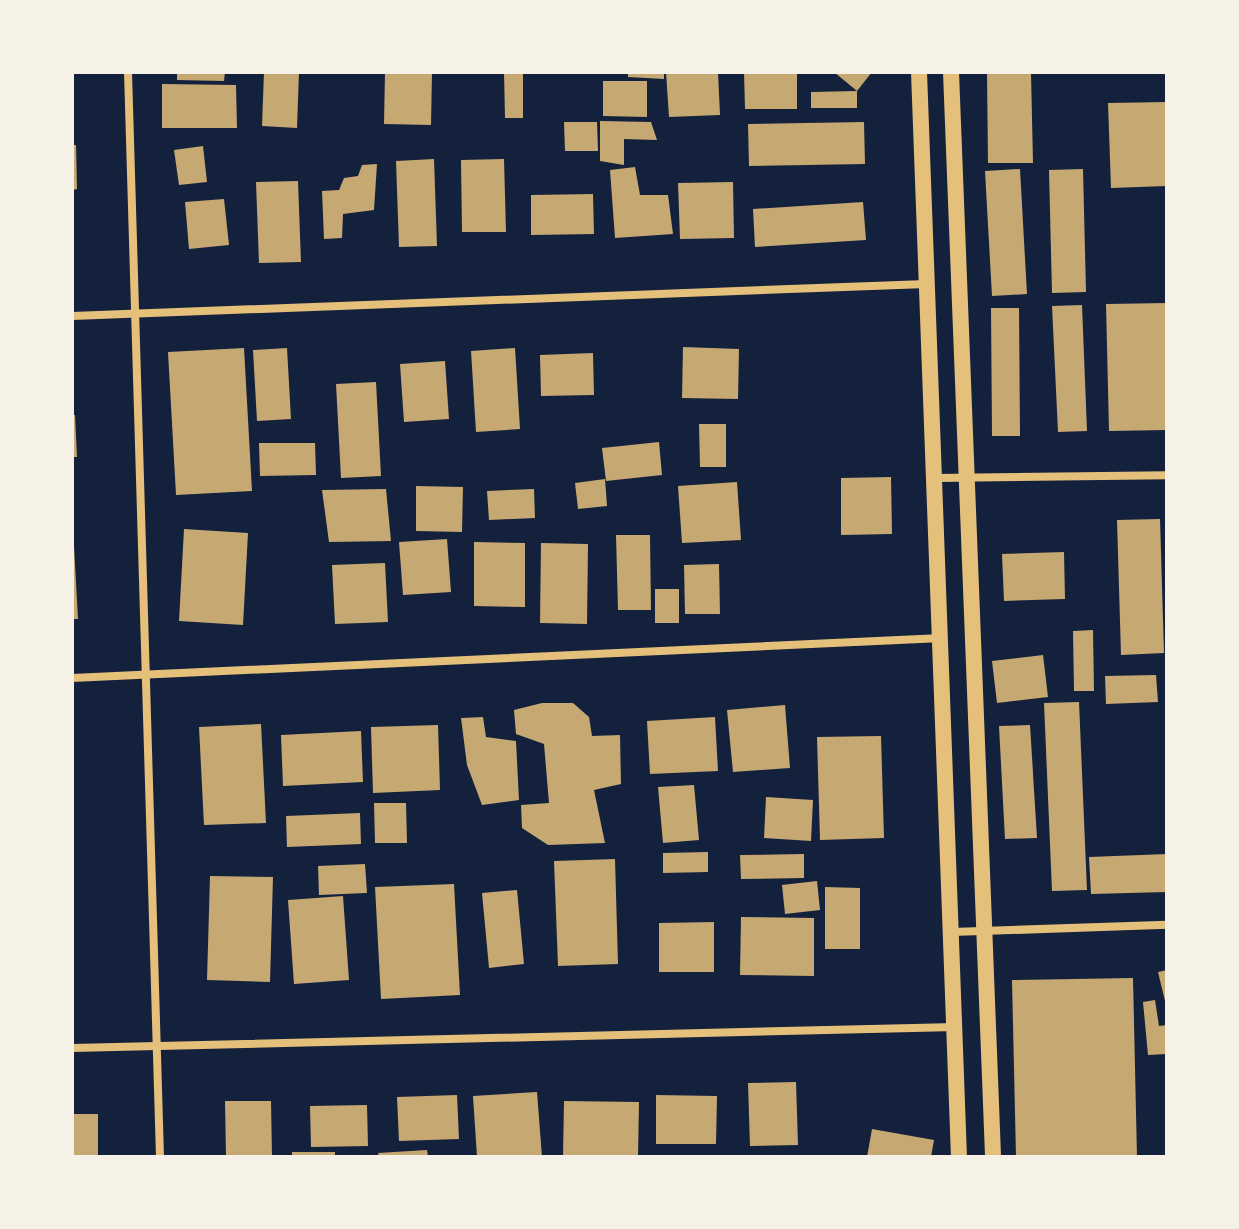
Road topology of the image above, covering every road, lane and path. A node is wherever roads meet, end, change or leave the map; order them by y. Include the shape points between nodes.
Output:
1 (128, 72) edge
2 (919, 72) edge
3 (951, 72) edge
4 (926, 284) junction
5 (136, 315) junction
6 (72, 316) edge
7 (1167, 475) edge
8 (936, 478) junction
9 (968, 478) junction
10 (942, 638) junction
11 (72, 678) edge
12 (146, 678) junction
13 (1167, 925) edge
14 (984, 931) junction
15 (952, 932) junction
16 (956, 1027) junction
17 (157, 1046) junction
18 (72, 1048) edge
19 (160, 1157) edge
20 (959, 1157) edge
21 (993, 1157) edge

1 - 5 street
2 - 4 main road
3 - 9 main road
4 - 5 street
4 - 8 main road
5 - 6 street
5 - 12 street
7 - 9 street
8 - 9 street
8 - 10 main road
9 - 14 main road
10 - 12 street
10 - 15 main road
11 - 12 street
12 - 17 street
13 - 14 street
14 - 15 street
14 - 21 main road
15 - 16 main road
16 - 17 street
16 - 20 main road
17 - 18 street
17 - 19 street

